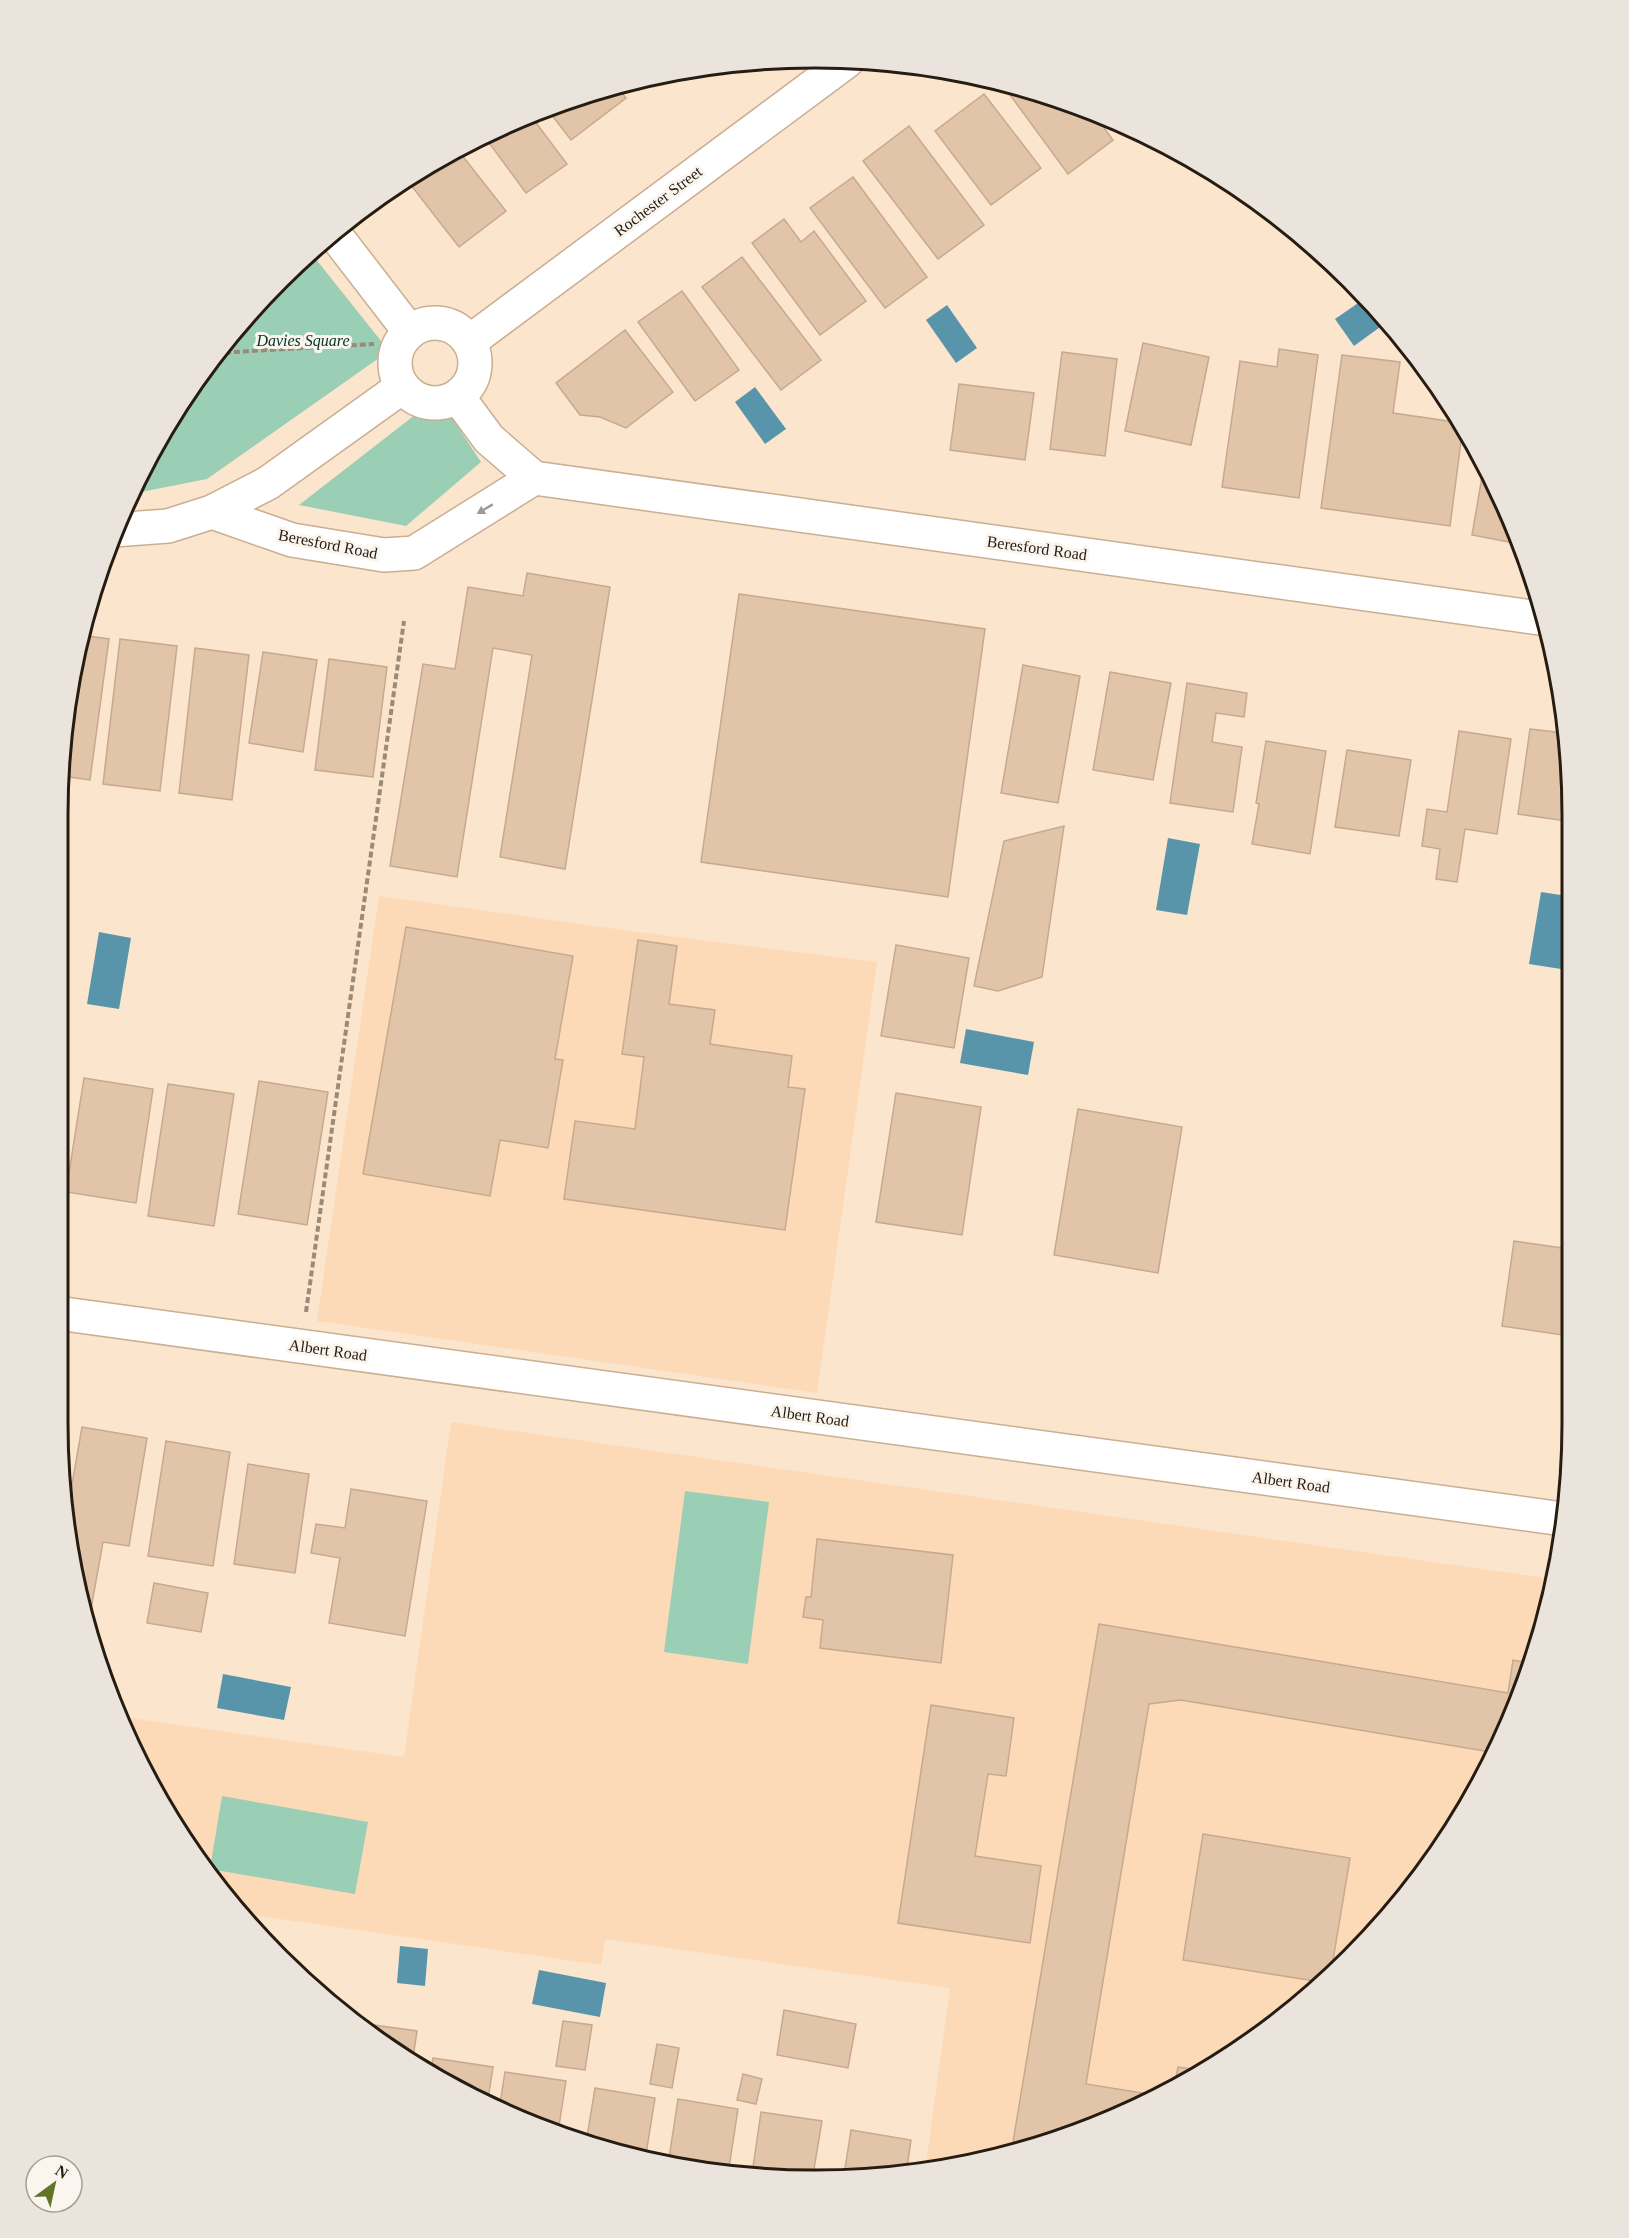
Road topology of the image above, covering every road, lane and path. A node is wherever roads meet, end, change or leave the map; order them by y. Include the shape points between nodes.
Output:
1 (832, 68) edge
2 (338, 240) edge
3 (404, 340) junction
4 (469, 342) junction
5 (228, 352) edge
6 (402, 387) junction
7 (458, 397) junction
8 (534, 478) junction
9 (212, 513) junction
10 (124, 529) edge
11 (1535, 617) edge
12 (404, 621) dead end
13 (68, 1314) edge
14 (301, 1346) junction
15 (1555, 1518) edge

1 - 4 street, Rochester Street
2 - 3 street
3 - 4 street via 422,325 442,324 460,332
3 - 5 path
3 - 6 street via 395,368
4 - 7 street via 474,354 474,375
6 - 7 street via 412,397 432,404
6 - 9 street via 268,483
7 - 8 street via 489,439
8 -> 9 street, Beresford Road via 414,553 384,555 292,540
8 - 11 street, Beresford Road
9 - 10 street via 168,526
12 - 14 path
13 - 14 street, Albert Road
14 - 15 street, Albert Road

